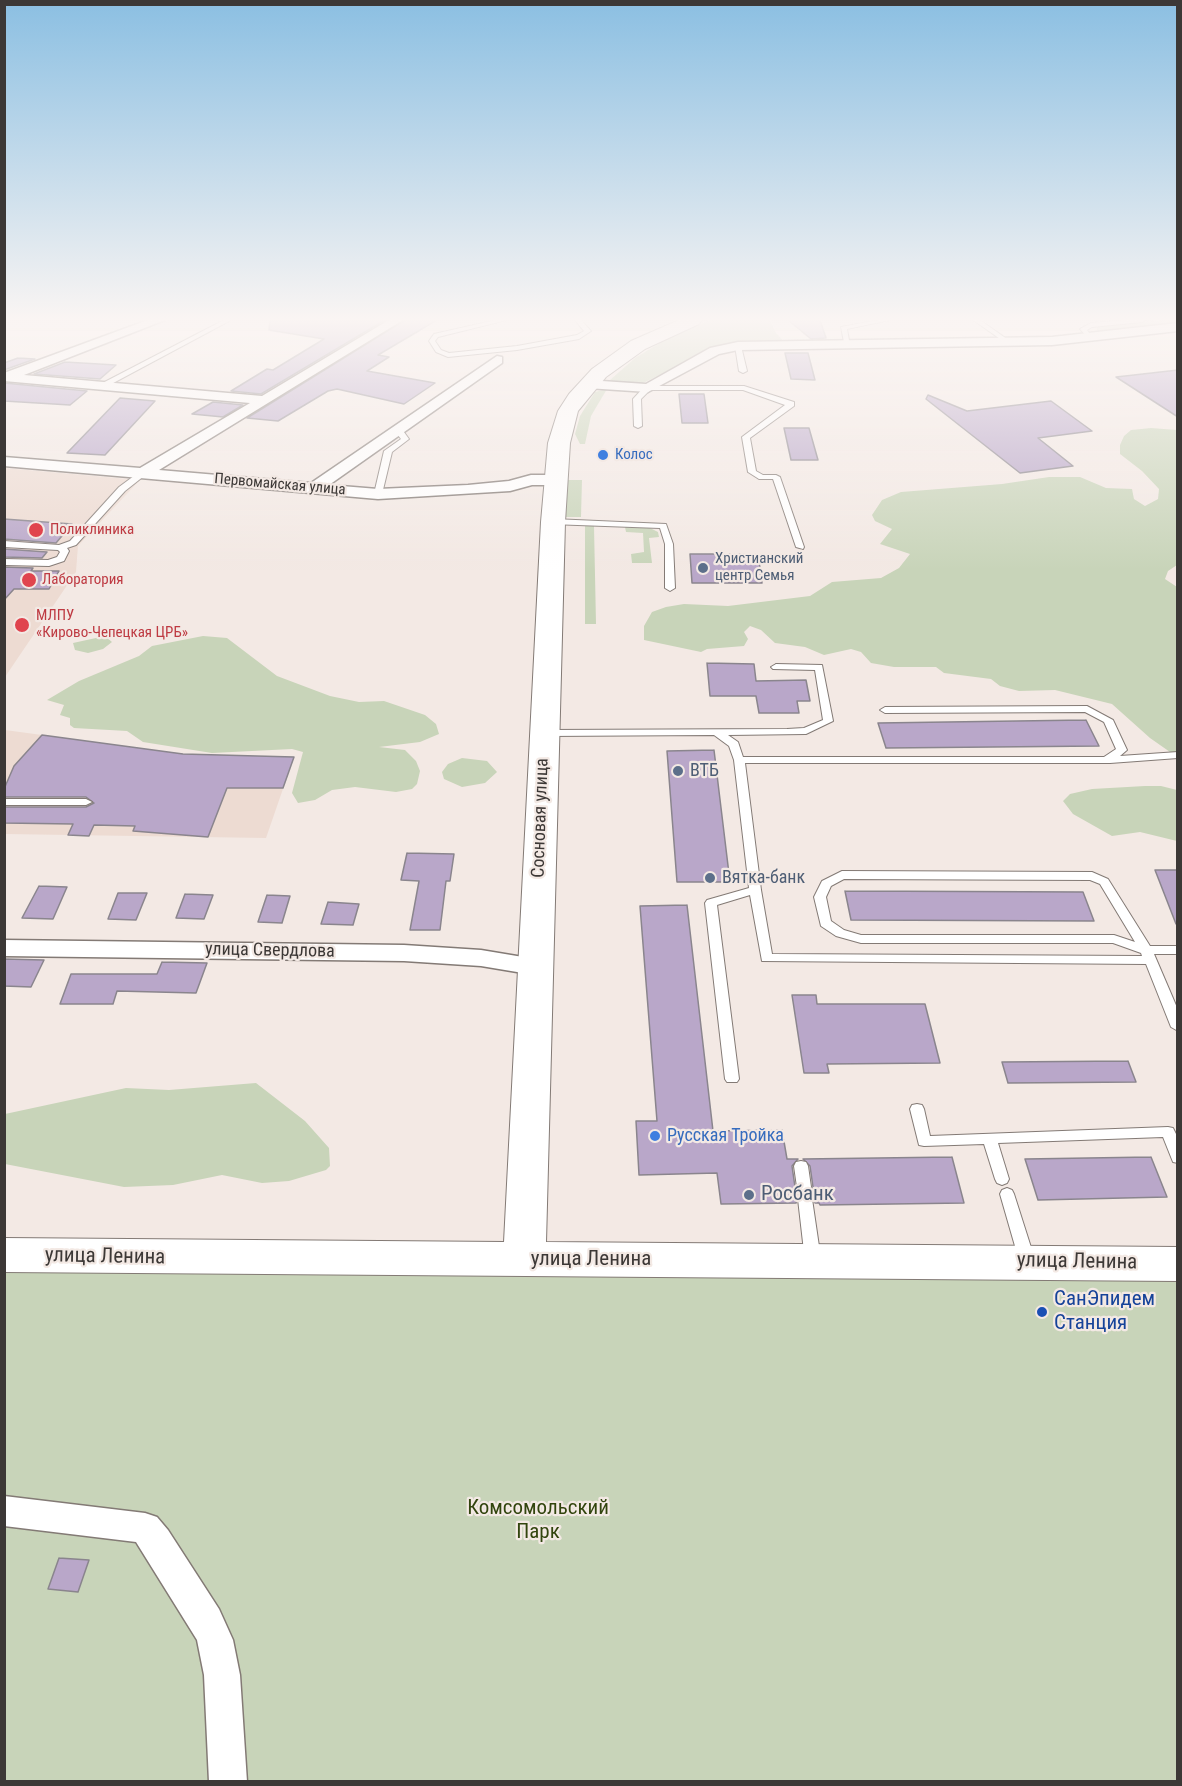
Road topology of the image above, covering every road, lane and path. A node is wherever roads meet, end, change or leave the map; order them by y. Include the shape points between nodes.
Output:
1 (257, 403) edge
2 (436, 403) edge
3 (573, 403) edge
4 (637, 403) edge
5 (789, 403) edge
6 (638, 426) dead end
7 (398, 430) junction
8 (4, 460) edge
9 (144, 472) junction
10 (555, 480) junction
11 (312, 490) junction
12 (378, 494) junction
13 (553, 522) junction
14 (4, 544) edge
15 (800, 547) dead end
16 (60, 548) junction
17 (4, 562) edge
18 (670, 588) dead end
19 (776, 667) dead end
20 (885, 710) dead end
21 (717, 732) junction
22 (545, 733) junction
23 (1178, 755) edge
24 (739, 760) junction
25 (1106, 760) junction
26 (4, 802) edge
27 (86, 802) dead end
28 (755, 890) junction
29 (4, 948) edge
30 (1178, 950) edge
31 (1148, 955) junction
32 (535, 968) junction
33 (1178, 1027) edge
34 (732, 1079) dead end
35 (917, 1109) dead end
36 (990, 1140) junction
37 (1178, 1158) edge
38 (801, 1166) dead end
39 (4, 1255) edge
40 (524, 1259) junction
41 (813, 1261) junction
42 (1027, 1261) junction
43 (1178, 1264) edge
44 (4, 1510) edge
45 (228, 1782) edge

1 - 9 street
2 - 7 street
3 - 10 street, Сосновая улица via 562,428
4 - 6 lane
5 - 15 lane via 746,437 752,472 776,477
7 - 11 street
7 - 12 lane via 405,439 388,451
8 - 9 street, Первомайская улица
9 - 11 street, Первомайская улица
9 - 16 lane via 122,489 73,543
10 - 12 street, Первомайская улица via 468,490
10 - 13 street, Сосновая улица
11 - 12 street, Первомайская улица
13 - 18 lane via 663,526 669,544
13 - 22 street, Сосновая улица
14 - 16 lane
16 - 17 lane via 65,551 63,556 53,562
19 - 21 lane via 819,667 828,721 806,730
20 - 25 lane via 1087,708 1108,720 1122,750
21 - 22 lane
21 - 24 lane via 734,744
22 - 32 street, Сосновая улица
23 - 25 lane
24 - 25 lane
24 - 28 lane
26 - 27 lane
28 - 31 lane via 766,958
28 - 34 lane via 711,903
29 - 32 street, улица Свердлова via 404,953 481,958
30 - 31 lane
31 - 31 lane via 1104,882 1092,876 842,875 826,884 820,897 825,923 840,933 861,939 1113,939
31 - 33 lane
32 - 40 street, Сосновая улица
35 - 36 lane via 924,1141
36 - 37 lane via 1168,1132
36 - 42 lane
38 - 41 lane
39 - 40 street, улица Ленина
40 - 41 street, улица Ленина
41 - 42 street, улица Ленина
42 - 43 street, улица Ленина
44 - 45 street via 145,1528 156,1541 215,1640 222,1675

